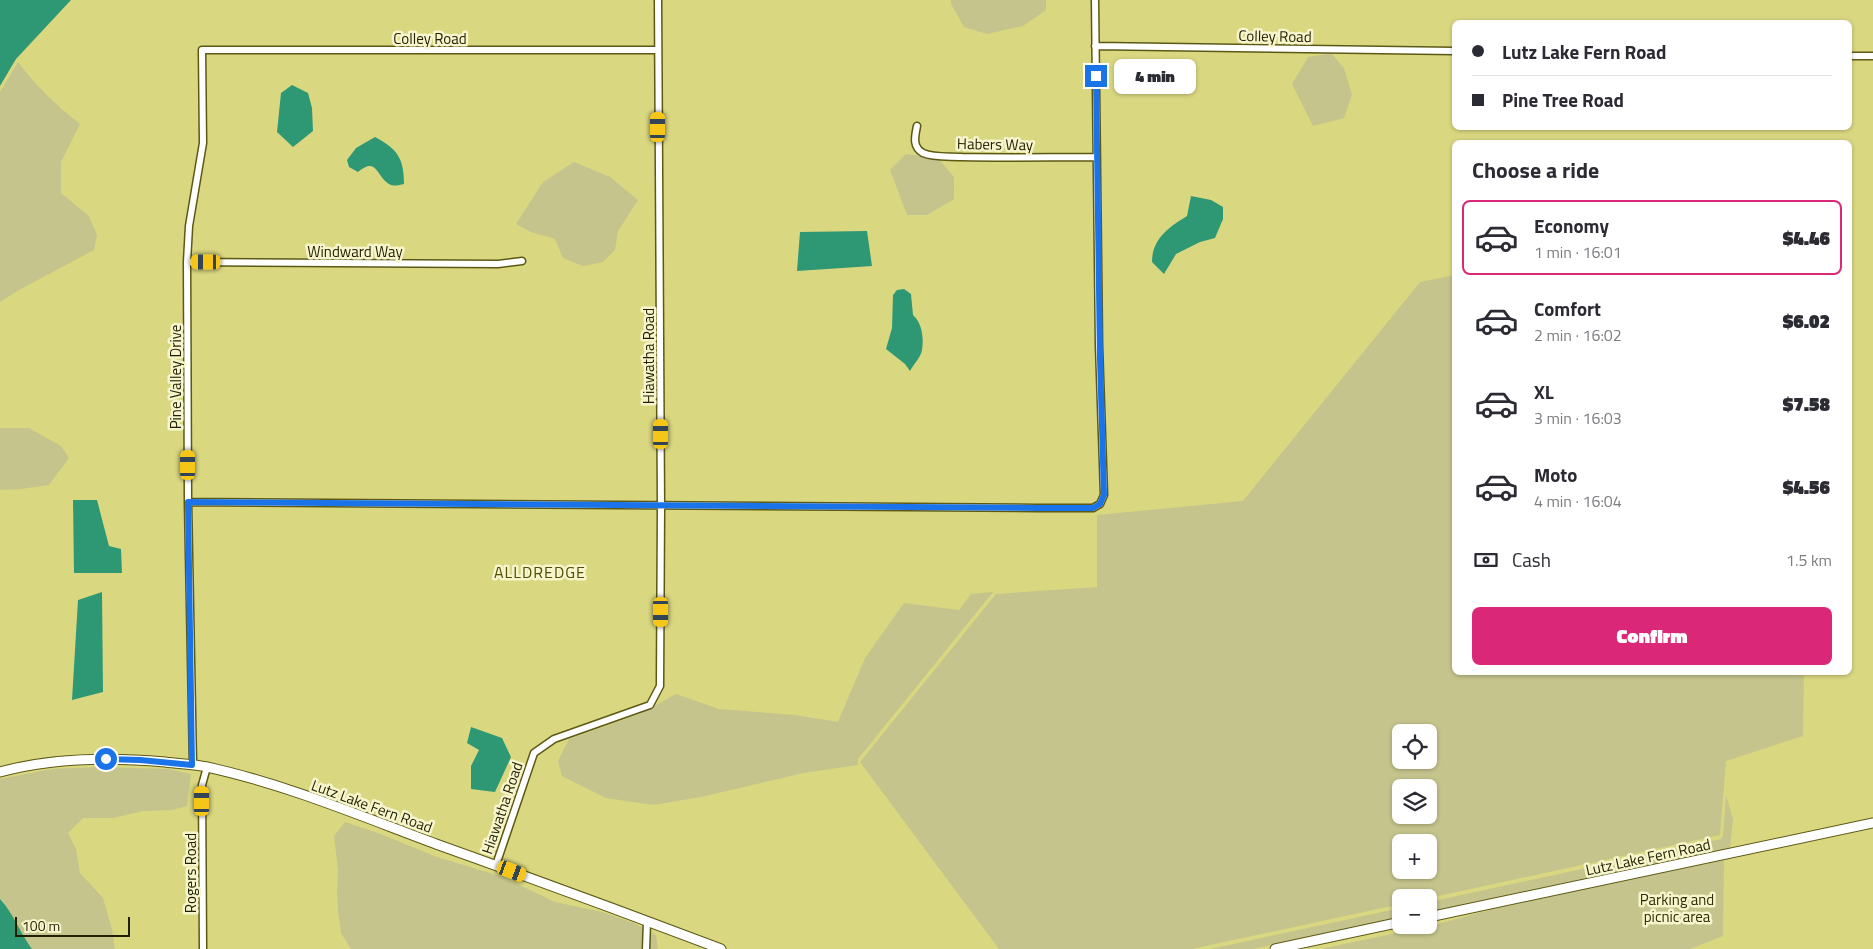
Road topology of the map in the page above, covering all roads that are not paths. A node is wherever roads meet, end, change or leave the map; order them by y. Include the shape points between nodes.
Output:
1 (658, 0) edge
2 (1095, 0) edge
3 (1095, 46) junction
4 (202, 50) joint
5 (658, 50) junction
6 (1452, 51) edge
7 (1852, 56) edge
8 (1873, 56) edge
9 (917, 126) dead end
10 (1097, 157) junction
11 (522, 261) dead end
12 (187, 262) junction
13 (188, 502) junction
14 (661, 506) junction
15 (192, 765) junction
16 (207, 767) junction
17 (0, 772) edge
18 (1873, 823) edge
19 (496, 865) junction
20 (1437, 915) edge
21 (647, 922) junction
22 (1392, 924) edge
23 (203, 949) edge
24 (646, 949) edge
25 (720, 949) edge
26 (1275, 949) edge

1 - 5 street, Hiawatha Road
2 - 3 street
3 - 6 street, Colley Road
3 - 10 street
4 - 5 street, Colley Road
4 - 12 street, Pine Valley Drive via 203,143 189,226
5 - 14 street, Hiawatha Road
7 - 8 street
9 - 10 street, Habers Way via 916,147 924,153 938,156
10 - 14 street via 1104,495 1100,504 1093,508
11 - 12 street, Windward Way via 498,264
12 - 13 street, Pine Valley Drive
13 - 14 street
13 - 15 street, Pine Valley Drive
14 - 19 street, Hiawatha Road via 660,686 650,705 554,740 534,753
15 - 16 main road, Lutz Lake Fern Road
15 - 17 main road, Lutz Lake Fern Road via 140,760 65,760
16 - 19 main road, Lutz Lake Fern Road via 272,785
16 - 23 street, Rogers Road via 202,785
18 - 20 main road, Lutz Lake Fern Road
19 - 21 main road, Lutz Lake Fern Road
21 - 24 street
21 - 25 main road, Lutz Lake Fern Road
22 - 26 main road

